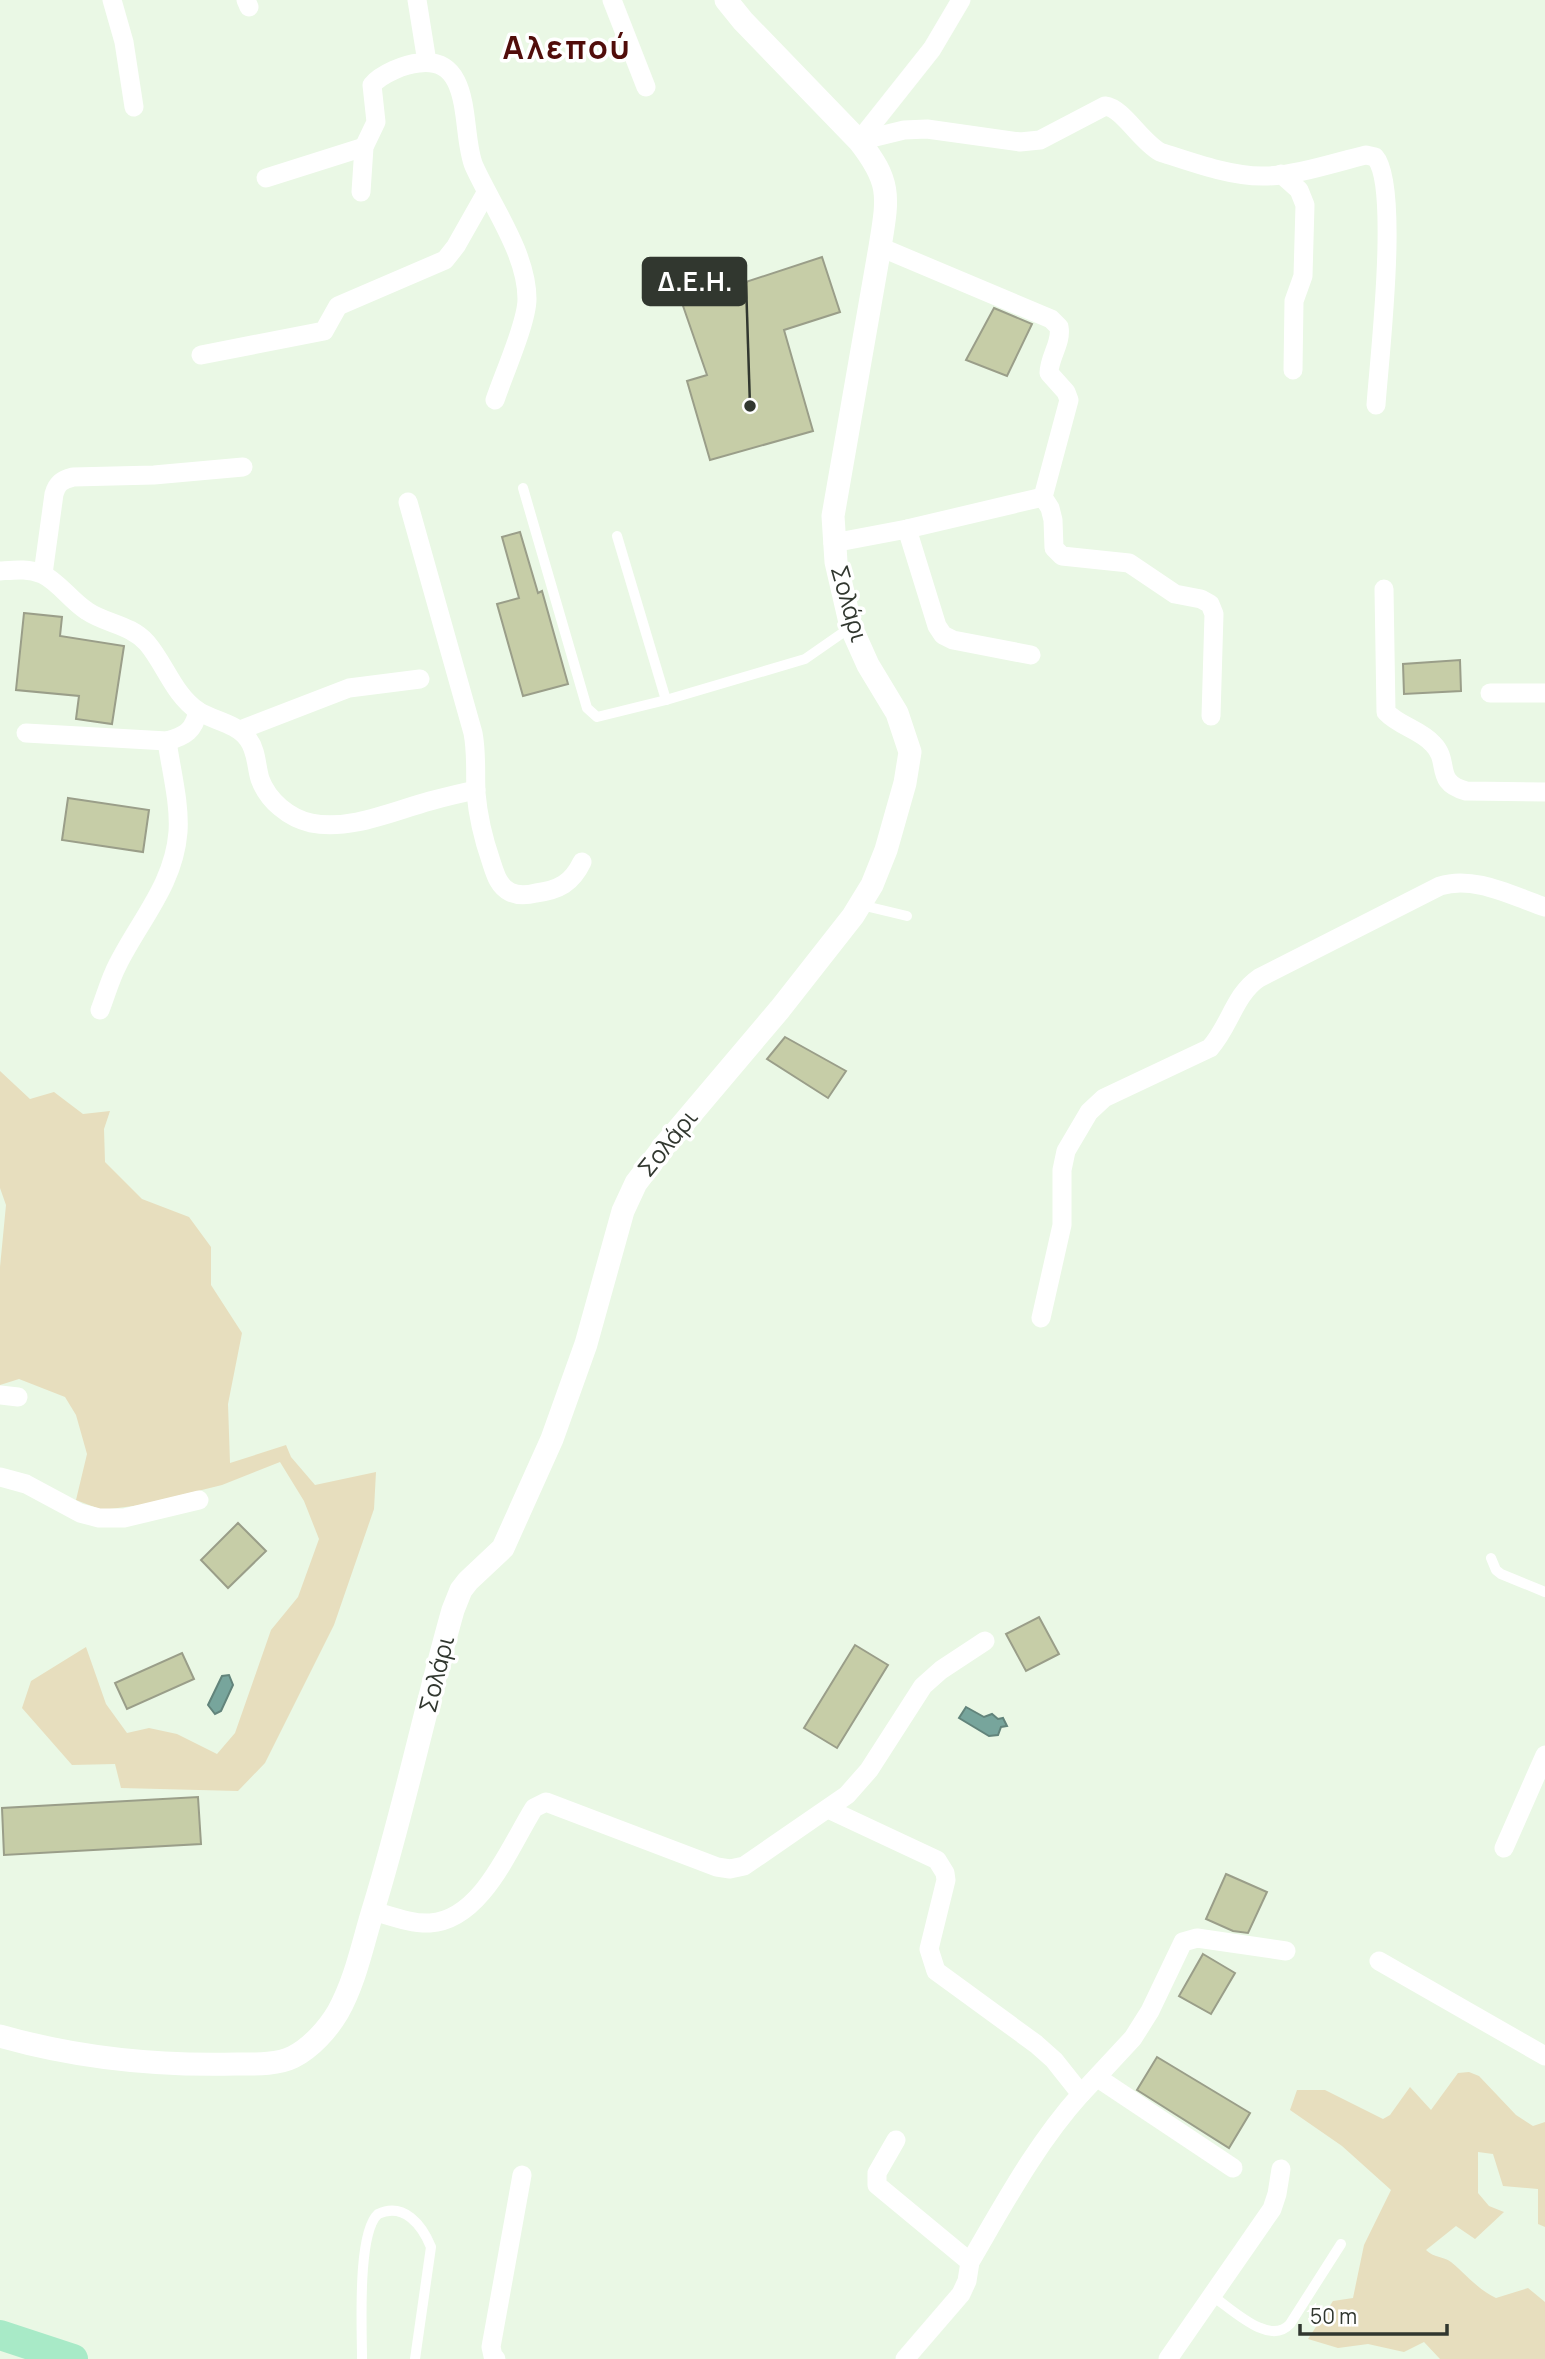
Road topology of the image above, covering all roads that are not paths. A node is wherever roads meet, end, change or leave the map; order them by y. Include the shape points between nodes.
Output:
1 (113, 0) edge
2 (417, 0) edge
3 (612, 0) edge
4 (726, 0) edge
5 (961, 0) edge
6 (426, 62) junction
7 (646, 87) dead end
8 (134, 107) dead end
9 (859, 141) junction
10 (364, 148) junction
11 (1281, 174) junction
12 (266, 178) dead end
13 (361, 192) dead end
14 (486, 193) junction
15 (880, 247) junction
16 (201, 355) dead end
17 (1293, 370) dead end
18 (495, 400) dead end
19 (1376, 405) dead end
20 (243, 467) dead end
21 (523, 488) dead end
22 (1044, 497) junction
23 (408, 502) dead end
24 (907, 529) junction
25 (617, 536) dead end
26 (833, 543) junction
27 (0, 571) edge
28 (43, 574) junction
29 (1384, 589) dead end
30 (851, 627) junction
31 (1031, 654) dead end
32 (420, 678) dead end
33 (1490, 693) dead end
34 (1545, 693) edge
35 (666, 700) junction
36 (198, 711) junction
37 (1211, 716) dead end
38 (240, 730) junction
39 (26, 733) dead end
40 (167, 741) junction
41 (476, 790) junction
42 (1545, 792) edge
43 (582, 862) dead end
44 (861, 905) junction
45 (1545, 907) edge
46 (907, 916) dead end
47 (100, 1010) dead end
48 (1041, 1318) dead end
49 (0, 1478) edge
50 (199, 1500) dead end
51 (1492, 1558) dead end
52 (1545, 1592) edge
53 (985, 1641) dead end
54 (1545, 1755) edge
55 (828, 1809) junction
56 (1504, 1848) dead end
57 (373, 1911) junction
58 (1286, 1951) dead end
59 (1379, 1961) dead end
60 (0, 2036) edge
61 (1545, 2056) edge
62 (1098, 2078) junction
63 (1082, 2094) junction
64 (896, 2140) dead end
65 (1233, 2168) dead end
66 (1281, 2169) dead end
67 (522, 2175) dead end
68 (1342, 2244) dead end
69 (970, 2262) junction
70 (1211, 2295) junction
71 (0, 2335) edge
72 (73, 2359) edge
73 (362, 2359) edge
74 (415, 2359) edge
75 (496, 2359) edge
76 (905, 2359) edge
77 (1168, 2359) edge

1 - 8 street
2 - 6 street
3 - 7 street
4 - 9 street, Σολάρι
5 - 9 street via 932,49
6 - 10 street via 413,63 374,82 376,122
6 - 14 street via 443,65 455,79 472,162
9 - 11 street via 927,129 1020,142 1040,140 1110,107 1160,152 1247,175
9 - 15 street, Σολάρι via 885,184
10 - 12 street
10 - 13 street
11 - 17 street via 1300,190 1305,205 1303,276 1293,301
11 - 19 street via 1366,155 1380,164 1388,218
14 - 16 street via 445,260 338,306 324,331
14 - 18 street via 506,225 527,298
15 - 22 street via 1059,327 1049,373 1069,400
15 - 26 street, Σολάρι via 833,516
20 - 28 street via 59,482
21 - 35 lane via 587,708 597,717
22 - 24 street
22 - 37 street via 1053,520 1054,548 1062,556 1129,563 1175,594 1210,604 1214,614
23 - 41 street via 474,733
24 - 26 street
24 - 31 street via 943,635
25 - 35 lane
26 - 30 street, Σολάρι
27 - 28 street
28 - 36 street via 89,612 144,640
29 - 42 street via 1386,712 1433,743 1447,782 1455,788
30 - 35 lane via 804,660
30 - 44 street, Σολάρι via 897,713 910,752 886,850
32 - 38 street via 349,688
33 - 34 street
36 - 38 street
36 - 40 street via 190,731
38 - 41 street via 253,747 267,792 285,812 311,823 379,817
39 - 40 street
40 - 47 street via 177,840 165,882 118,964
41 - 43 street via 481,831 504,888 522,895 552,890 570,882
44 - 46 lane
44 - 57 street, Σολάρι via 636,1183 623,1211 576,1374 552,1439 503,1548 468,1581 453,1610
45 - 48 street via 1461,881 1440,886 1259,978 1243,992 1210,1048 1096,1104 1066,1151 1062,1225
49 - 50 street via 26,1484 99,1518 124,1518
51 - 52 lane via 1501,1574
53 - 55 street via 923,1686 858,1785
54 - 56 street
55 - 57 street via 755,1860 730,1869 546,1802 534,1808 489,1883 460,1913 429,1923
55 - 63 street via 937,1860 946,1880 929,1949 936,1971 1036,2044
57 - 60 street, Σολάρι via 338,2012 323,2032 285,2060 147,2063 87,2056
58 - 62 street via 1197,1938 1183,1942 1150,2011
59 - 61 street
62 - 63 street
62 - 65 street
63 - 69 street via 1057,2121
64 - 69 street via 877,2173 877,2185
66 - 70 street via 1272,2209
67 - 75 street via 491,2347
68 - 70 lane via 1290,2324 1280,2332 1261,2329
69 - 76 street via 961,2294
70 - 77 street
71 - 72 main road
73 - 74 lane via 364,2252 369,2226 378,2214 394,2210 418,2222 430,2247

